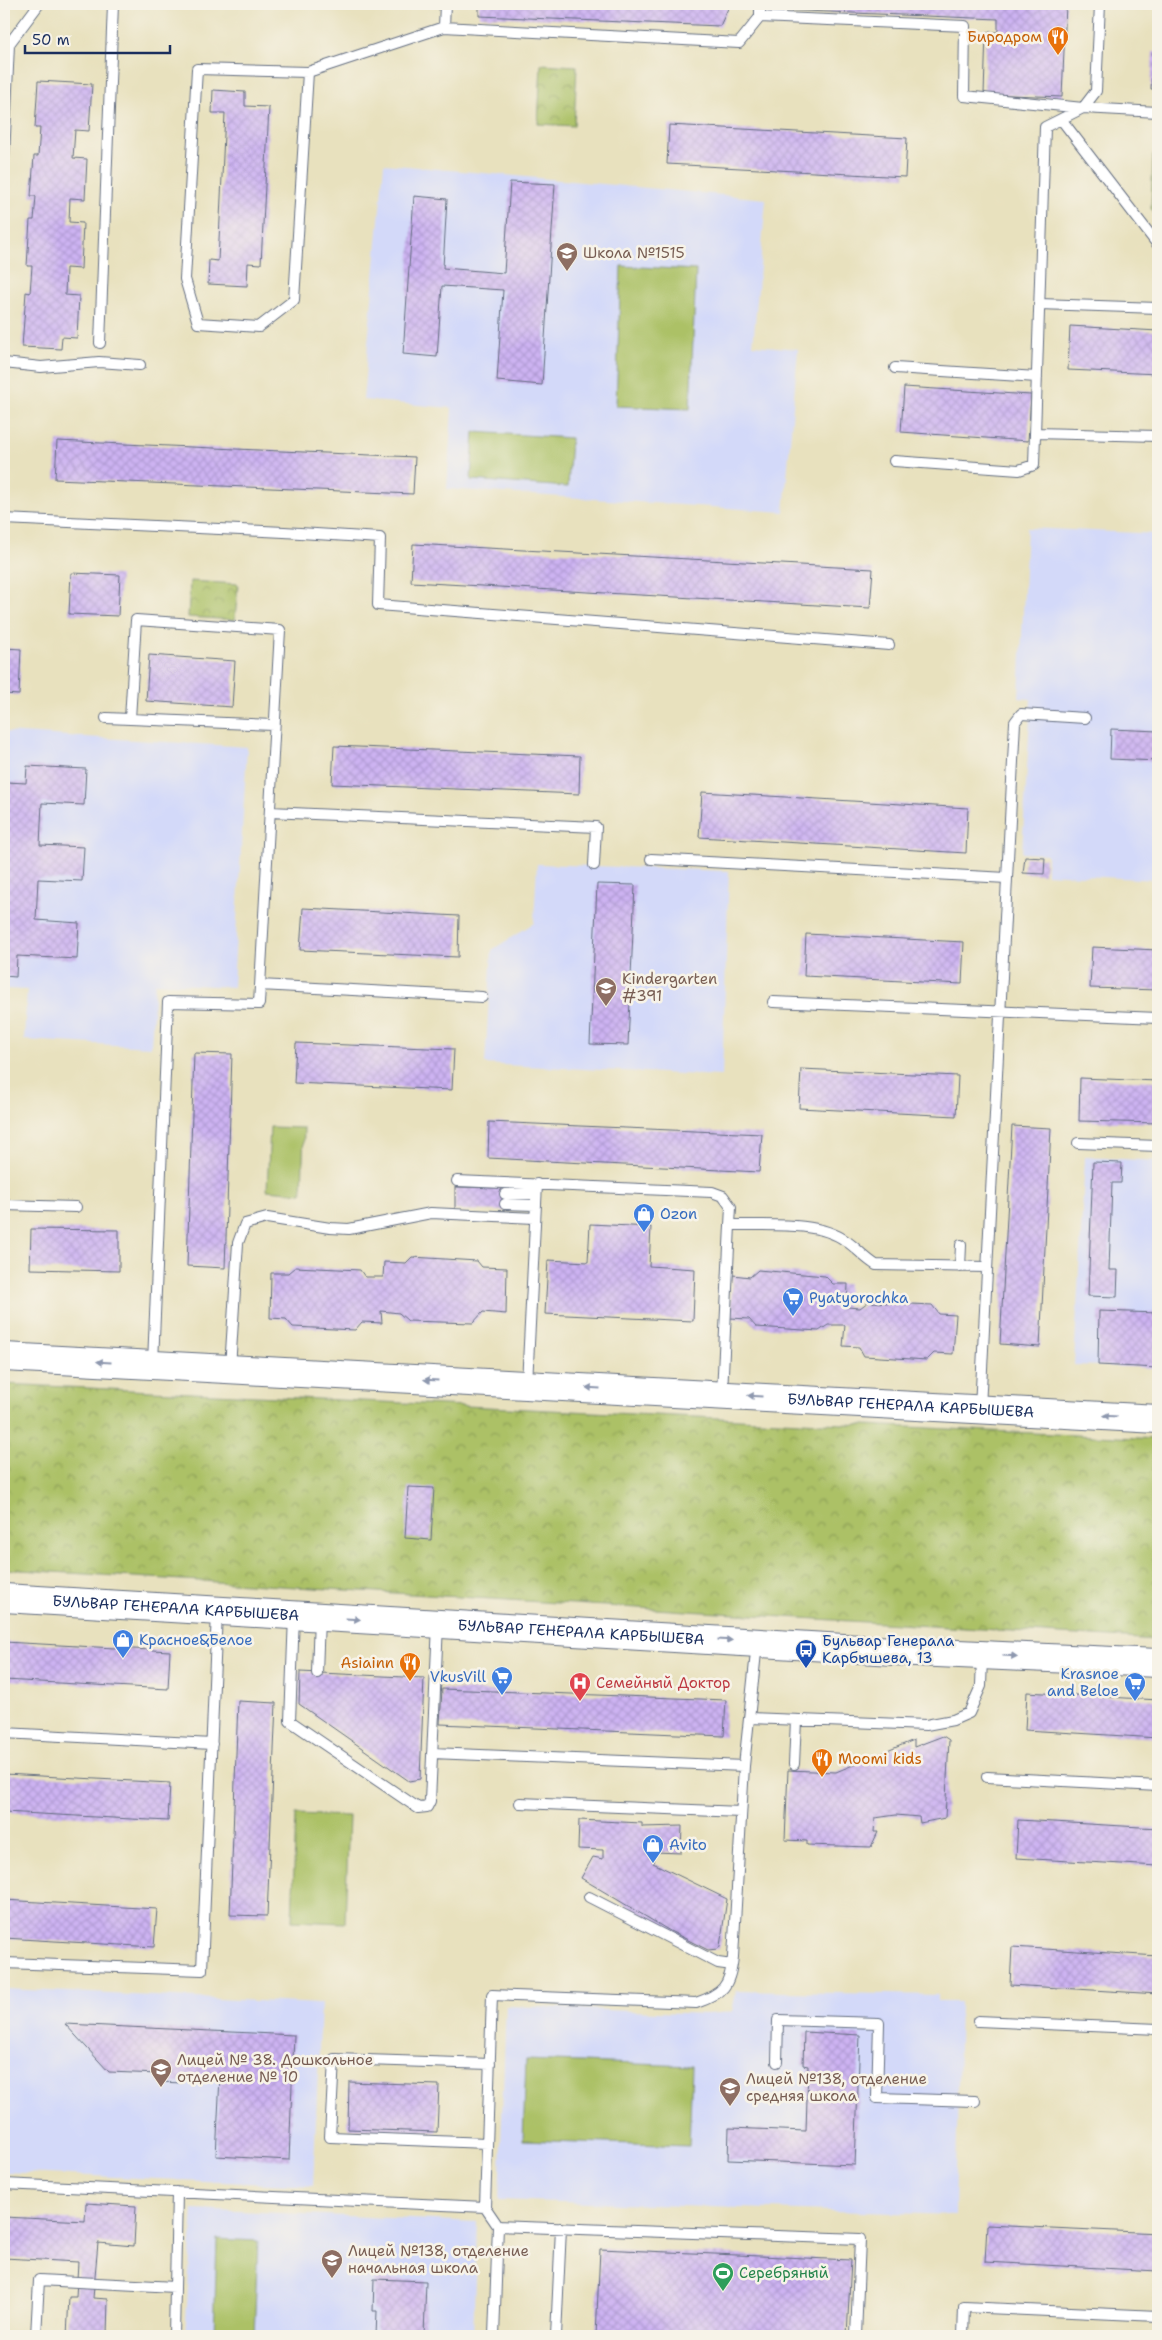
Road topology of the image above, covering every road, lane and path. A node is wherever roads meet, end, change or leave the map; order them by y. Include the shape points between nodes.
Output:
1 (39, 4) edge
2 (113, 4) edge
3 (445, 4) edge
4 (760, 4) edge
5 (1100, 4) edge
6 (760, 17) junction
7 (444, 26) junction
8 (308, 72) junction
9 (1083, 108) junction
10 (1158, 112) edge
11 (1061, 119) junction
12 (4, 158) edge
13 (1158, 245) edge
14 (1040, 304) junction
15 (1158, 308) edge
16 (100, 343) dead end
17 (4, 363) edge
18 (140, 364) dead end
19 (895, 368) dead end
20 (1037, 377) junction
21 (1035, 433) junction
22 (1158, 436) edge
23 (894, 461) dead end
24 (4, 519) edge
25 (889, 645) dead end
26 (106, 718) dead end
27 (1086, 718) dead end
28 (130, 719) junction
29 (274, 725) junction
30 (270, 812) junction
31 (651, 859) dead end
32 (594, 865) dead end
33 (1007, 878) junction
34 (260, 985) junction
35 (482, 997) dead end
36 (773, 1002) dead end
37 (1000, 1010) junction
38 (1158, 1018) edge
39 (1078, 1142) dead end
40 (1158, 1146) edge
41 (457, 1181) dead end
42 (536, 1189) junction
43 (4, 1205) edge
44 (536, 1205) junction
45 (76, 1207) dead end
46 (535, 1218) junction
47 (730, 1225) junction
48 (961, 1245) dead end
49 (960, 1267) junction
50 (987, 1268) junction
51 (4, 1357) edge
52 (153, 1365) junction
53 (230, 1369) junction
54 (527, 1384) junction
55 (722, 1395) junction
56 (980, 1408) junction
57 (1158, 1419) edge
58 (4, 1598) edge
59 (218, 1610) junction
60 (307, 1616) junction
61 (438, 1623) junction
62 (757, 1642) junction
63 (982, 1655) junction
64 (1158, 1663) edge
65 (317, 1673) dead end
66 (749, 1718) junction
67 (796, 1720) junction
68 (4, 1733) edge
69 (212, 1744) junction
70 (432, 1753) junction
71 (794, 1764) dead end
72 (744, 1766) junction
73 (986, 1776) dead end
74 (1158, 1786) edge
75 (520, 1803) dead end
76 (741, 1812) junction
77 (589, 1897) dead end
78 (4, 1963) edge
79 (732, 1965) junction
80 (978, 2020) dead end
81 (1158, 2029) edge
82 (777, 2062) dead end
83 (490, 2064) junction
84 (974, 2101) dead end
85 (487, 2144) junction
86 (4, 2184) edge
87 (177, 2192) junction
88 (485, 2208) junction
89 (498, 2226) junction
90 (560, 2228) junction
91 (175, 2287) junction
92 (1158, 2316) edge
93 (36, 2336) edge
94 (174, 2336) edge
95 (494, 2336) edge
96 (556, 2336) edge
97 (856, 2336) edge
98 (963, 2336) edge

1 - 12 lane via 9,44
2 - 16 lane
3 - 7 lane
4 - 6 lane
5 - 9 lane via 1096,91
6 - 7 lane via 739,43
6 - 9 lane via 966,26 964,96
7 - 8 lane
8 - 8 lane via 197,69 185,279 198,322 259,327 294,300
9 - 10 lane
9 - 11 lane
11 - 13 lane
11 - 14 lane via 1045,127
14 - 15 lane
14 - 20 lane
17 - 18 lane via 41,366 99,362
19 - 20 lane
20 - 21 lane
21 - 22 lane
21 - 23 lane via 1034,465 1019,470
24 - 25 lane via 380,538 378,605
26 - 28 lane
27 - 33 lane via 1021,714 1015,722
28 - 29 lane
28 - 29 lane via 136,620 280,630
29 - 30 lane
30 - 32 lane via 596,827
30 - 34 lane
31 - 33 lane
33 - 37 lane
34 - 35 lane
34 - 52 lane via 259,1004 168,1002
36 - 37 lane
37 - 38 lane
37 - 50 lane
39 - 40 lane
41 - 42 lane
42 - 44 lane
42 - 44 lane via 505,1199
42 - 47 lane via 712,1192 723,1196 731,1207
43 - 45 lane
44 - 46 lane
46 - 53 lane via 431,1213 349,1229 267,1218 245,1224 238,1243
46 - 54 lane
47 - 49 lane via 819,1228 846,1240 876,1265
47 - 55 lane
48 - 49 lane
49 - 50 lane
50 - 56 lane
52 -> 51 street, БУЛЬВАР ГЕНЕРАЛА КАРБЫШЕВА
52 - 53 street, БУЛЬВАР ГЕНЕРАЛА КАРБЫШЕВА
54 -> 53 street, БУЛЬВАР ГЕНЕРАЛА КАРБЫШЕВА
55 -> 54 street, БУЛЬВАР ГЕНЕРАЛА КАРБЫШЕВА
56 -> 55 street, БУЛЬВАР ГЕНЕРАЛА КАРБЫШЕВА
57 -> 56 street, БУЛЬВАР ГЕНЕРАЛА КАРБЫШЕВА
58 - 59 street, БУЛЬВАР ГЕНЕРАЛА КАРБЫШЕВА
59 - 60 street, БУЛЬВАР ГЕНЕРАЛА КАРБЫШЕВА
59 - 69 lane
60 -> 61 street, БУЛЬВАР ГЕНЕРАЛА КАРБЫШЕВА
60 - 65 lane
60 - 70 lane via 290,1721 418,1808 426,1807 430,1801
61 -> 62 street, БУЛЬВАР ГЕНЕРАЛА КАРБЫШЕВА
61 - 70 lane
62 - 63 street, БУЛЬВАР ГЕНЕРАЛА КАРБЫШЕВА
62 - 66 lane
63 -> 64 street, БУЛЬВАР ГЕНЕРАЛА КАРБЫШЕВА
63 - 67 lane via 981,1686 969,1713 953,1720 926,1725
66 - 67 lane
66 - 72 lane
67 - 71 lane
68 - 69 lane
69 - 78 lane via 202,1970
70 - 72 lane
72 - 76 lane
73 - 74 lane
75 - 76 lane
76 - 79 lane
77 - 79 lane via 721,1964
79 - 83 lane via 726,1984 716,1996 696,2002 492,1995
80 - 81 lane
82 - 84 lane via 778,2020 879,2023 877,2098
83 - 85 lane
83 - 85 lane via 334,2059 330,2137
85 - 88 lane
86 - 87 lane
87 - 88 lane
87 - 91 lane
88 - 89 lane
89 - 90 lane
89 - 95 lane
90 - 96 lane
90 - 97 lane via 860,2239
91 - 93 lane via 39,2280
91 - 94 lane
92 - 98 lane via 964,2307

